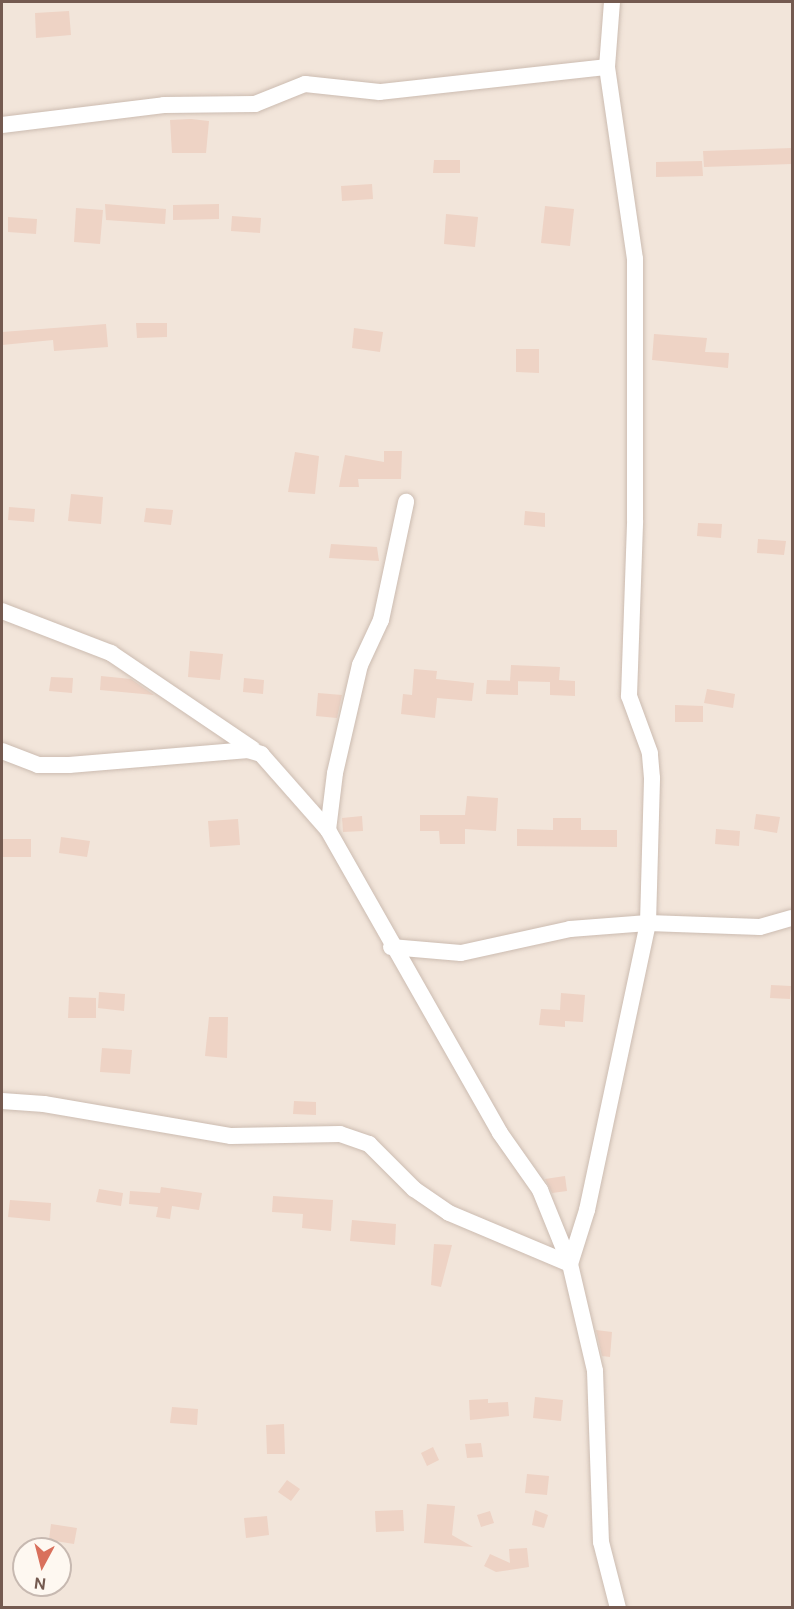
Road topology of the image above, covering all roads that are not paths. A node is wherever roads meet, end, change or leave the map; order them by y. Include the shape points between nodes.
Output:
1 (612, 2) edge
2 (607, 67) junction
3 (2, 125) edge
4 (406, 501) dead end
5 (2, 610) edge
6 (2, 751) edge
7 (261, 754) junction
8 (328, 830) junction
9 (792, 918) edge
10 (648, 923) junction
11 (391, 947) junction
12 (2, 1101) edge
13 (570, 1264) junction
14 (618, 1608) edge

1 - 2 street
2 - 3 street via 380,92 305,84 255,104 164,105
2 - 10 street via 634,259 635,520 629,696 650,753
4 - 8 street via 381,620 360,665 335,773
5 - 7 street via 111,653
6 - 7 street via 17,759 48,765 170,758 228,749
7 - 8 street
8 - 11 street
9 - 10 street via 760,927
10 - 11 street via 570,929 461,953
10 - 13 street via 587,1210
11 - 13 street via 500,1133 540,1190
12 - 13 street via 44,1104 231,1136 340,1134 369,1144 414,1190 449,1213
13 - 14 street via 595,1371 601,1542

